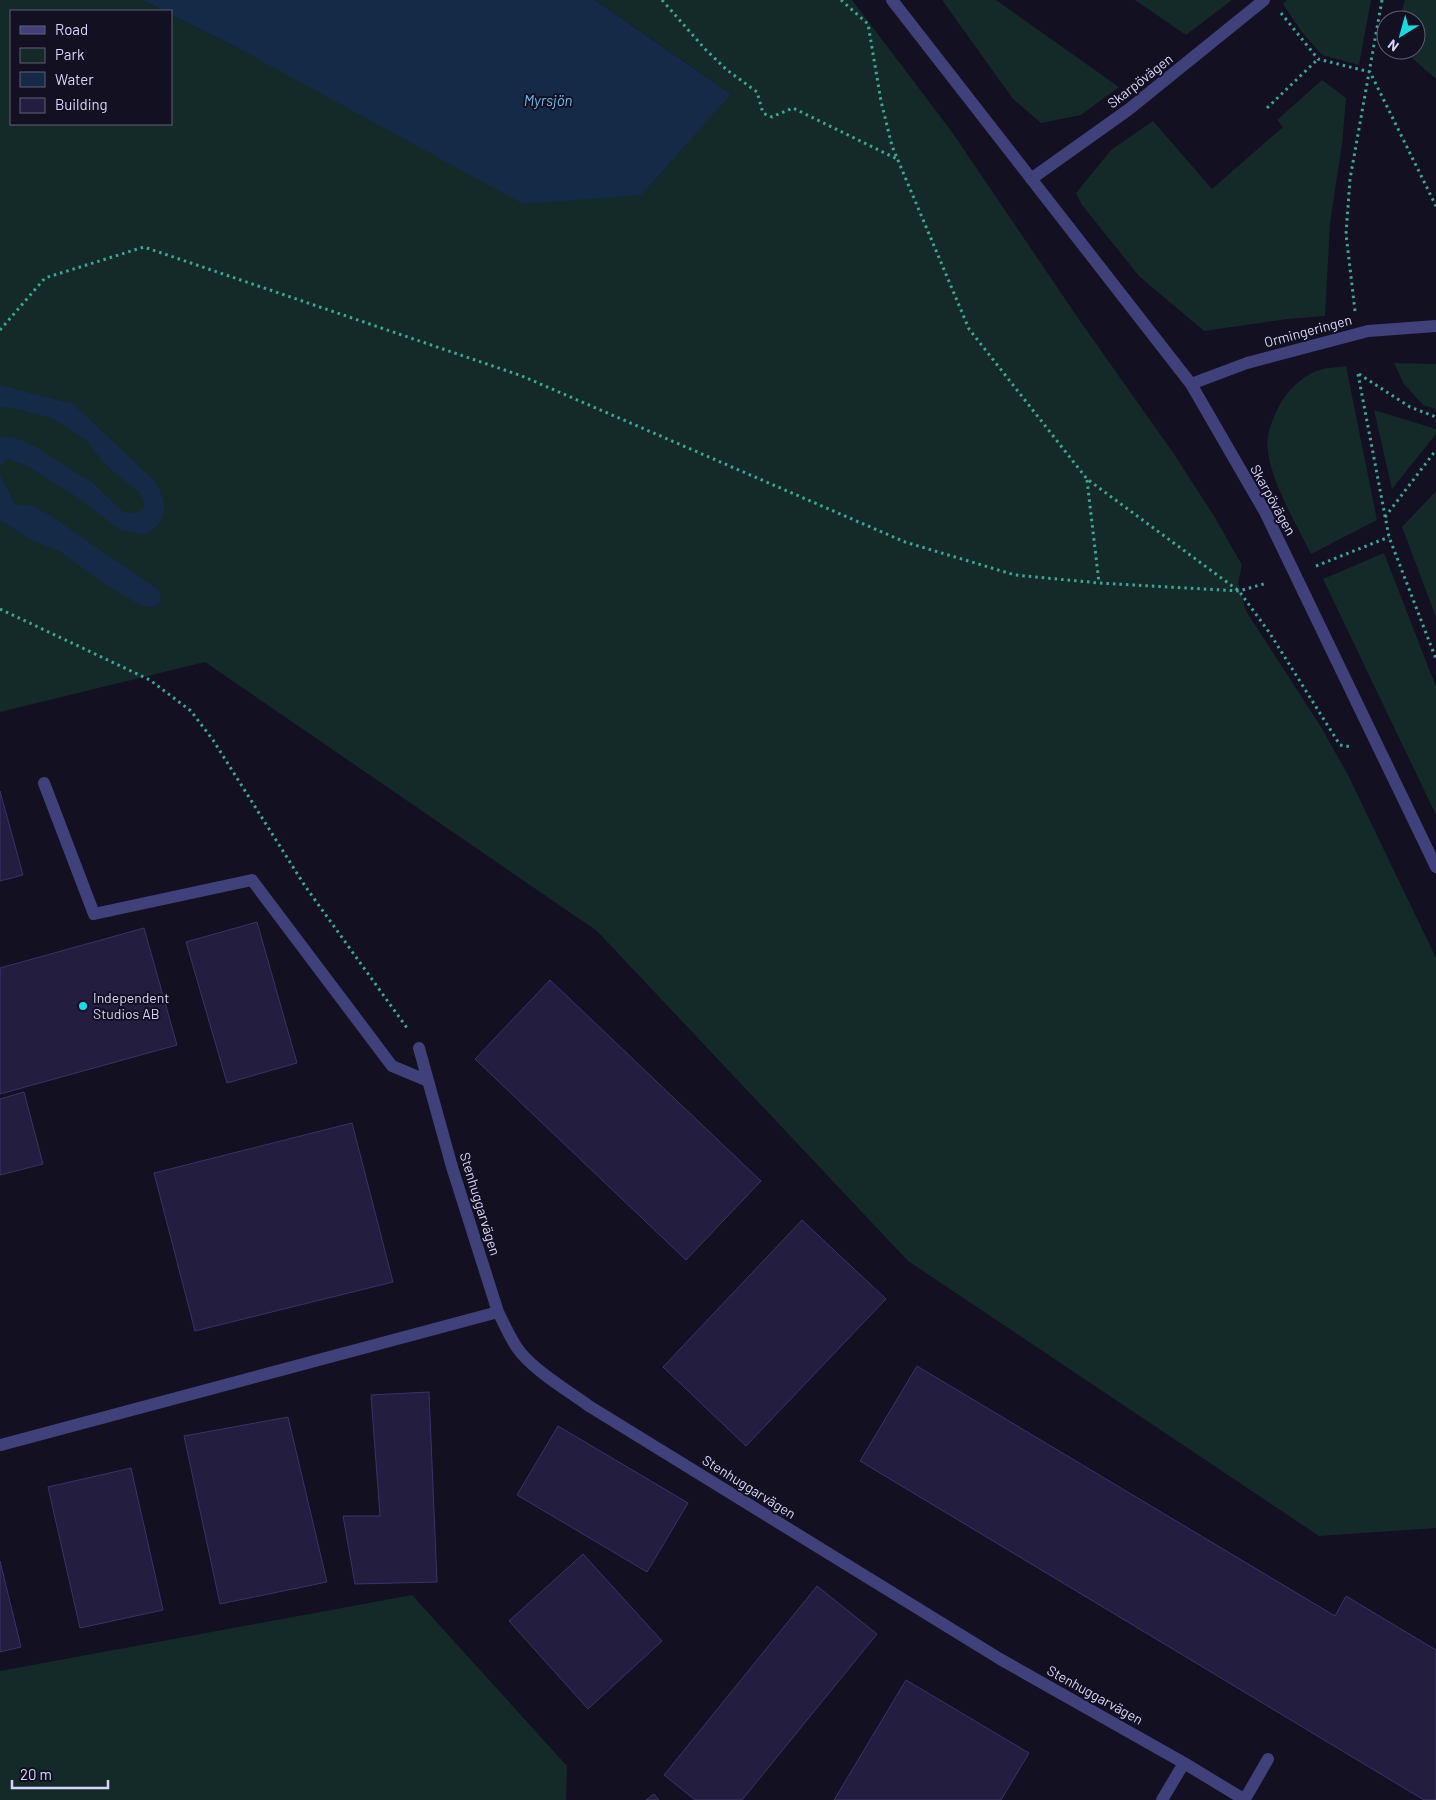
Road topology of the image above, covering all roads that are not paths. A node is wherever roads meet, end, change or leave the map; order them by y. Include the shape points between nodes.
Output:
1 (892, 0) edge
2 (1264, 0) edge
3 (1031, 180) junction
4 (1436, 326) edge
5 (1191, 384) junction
6 (44, 783) dead end
7 (1436, 867) edge
8 (419, 1048) road end
9 (428, 1081) junction
10 (498, 1312) junction
11 (1, 1446) dead end
12 (1268, 1759) dead end
13 (1184, 1763) junction
14 (1162, 1800) edge
15 (1245, 1800) edge

1 - 3 street, Skarpövägen
2 - 3 street, Skarpövägen via 1128,110
3 - 5 street, Skarpövägen
4 - 5 street, Ormingeringen via 1368,331 1246,363
5 - 7 street, Skarpövägen via 1265,512
6 - 9 street via 94,914 252,880 392,1066
8 - 9 street, Stenhuggarvägen
9 - 10 street, Stenhuggarvägen
10 - 11 street
10 - 13 street, Stenhuggarvägen via 521,1353 589,1406 1000,1659
12 - 15 street
13 - 14 street
13 - 15 street, Stenhuggarvägen

